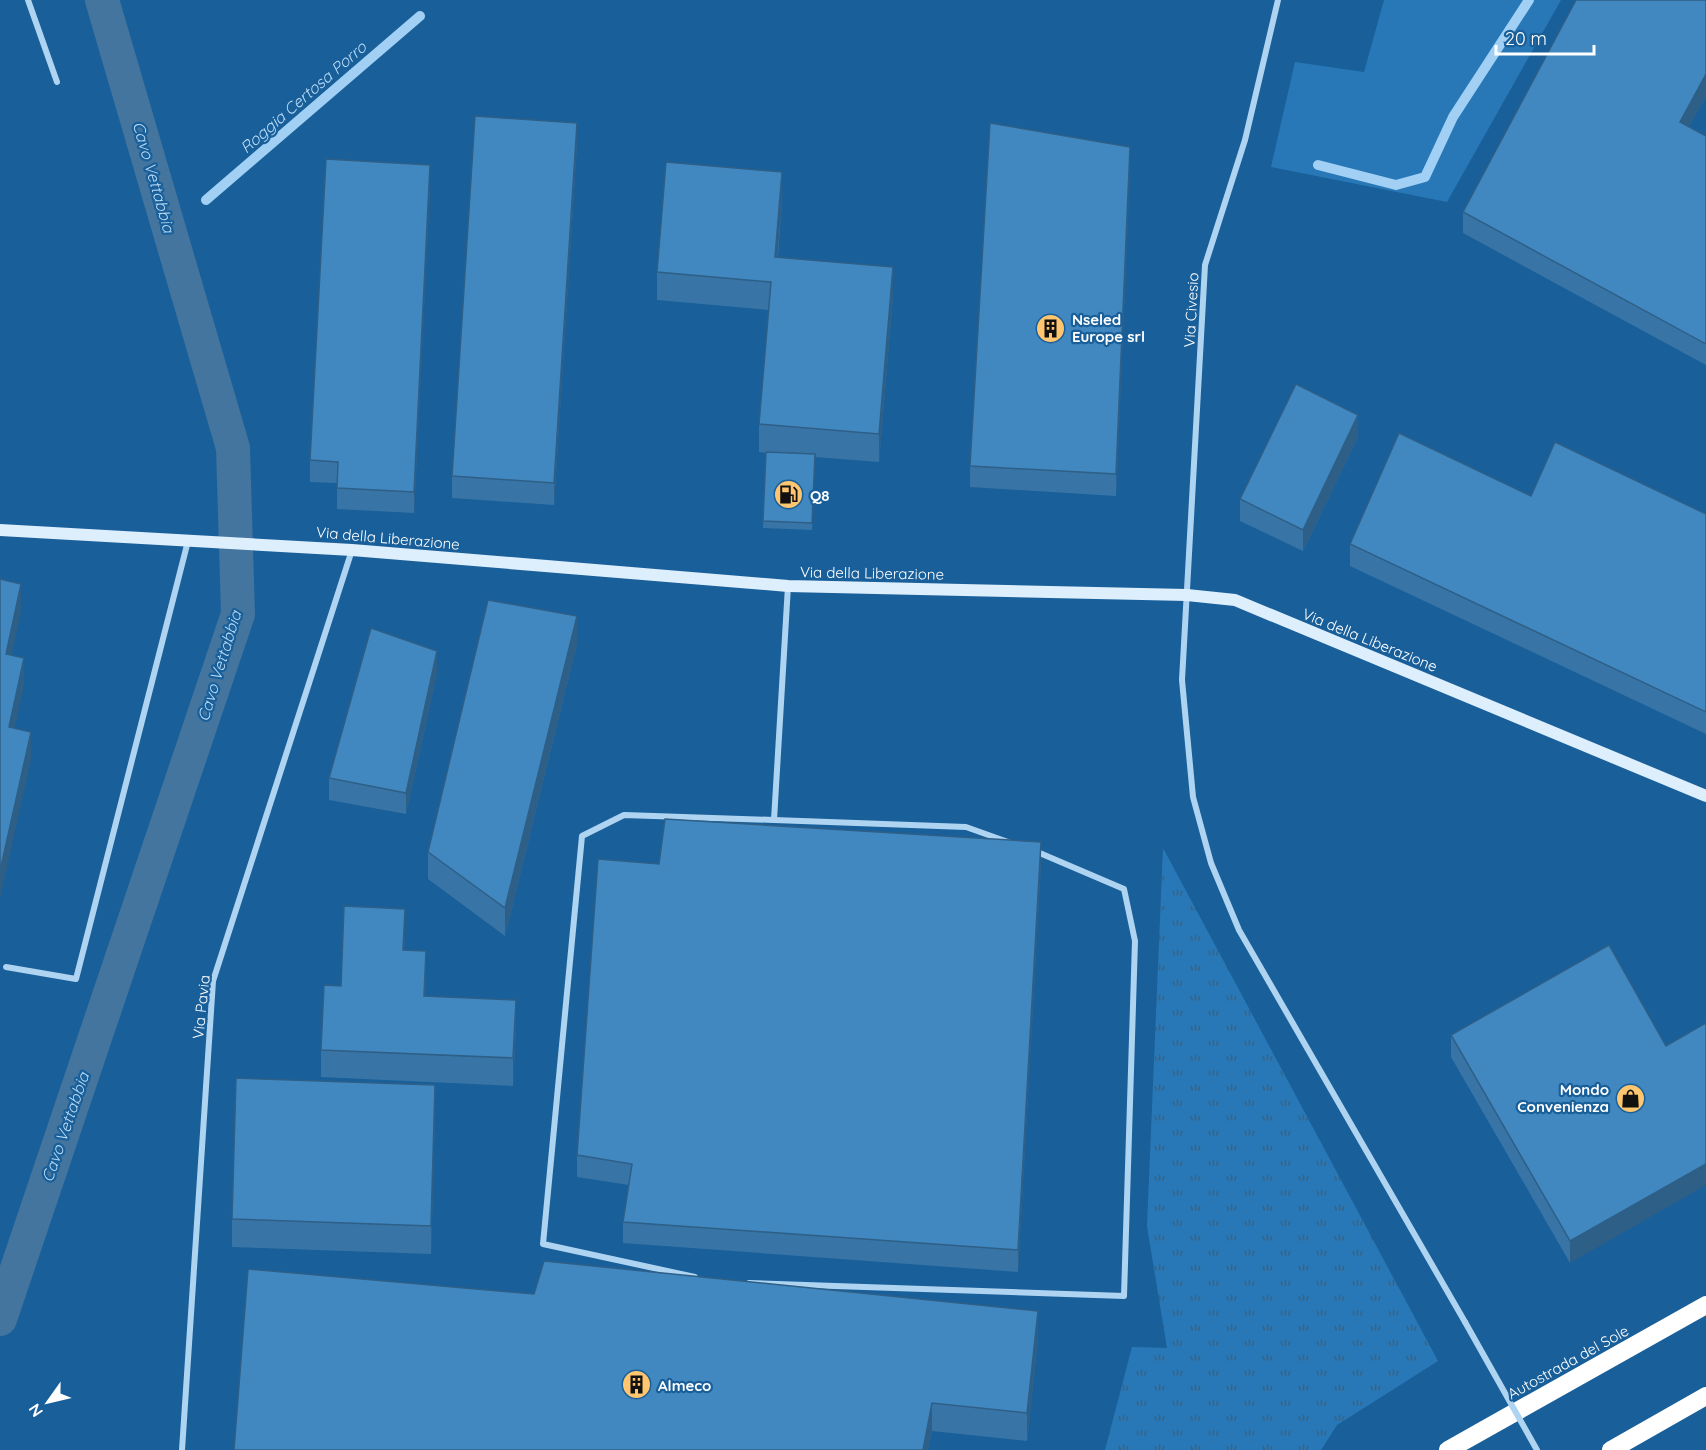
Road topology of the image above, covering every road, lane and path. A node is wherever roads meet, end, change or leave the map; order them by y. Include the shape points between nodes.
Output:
1 (28, 0) edge
2 (1278, 0) edge
3 (57, 82) dead end
4 (0, 530) edge
5 (188, 541) junction
6 (352, 550) junction
7 (788, 586) junction
8 (1187, 595) junction
9 (1706, 796) edge
10 (774, 820) junction
11 (1011, 843) edge
12 (1022, 847) edge
13 (6, 967) dead end
14 (701, 1279) edge
15 (735, 1282) edge
16 (1706, 1305) edge
17 (1706, 1396) edge
18 (182, 1450) edge
19 (1449, 1450) edge
20 (1537, 1450) edge
21 (1611, 1450) edge

1 - 3 street
2 - 8 street, Via Civesio via 1245,140 1205,265
4 - 5 street, Via della Liberazione
5 - 6 street, Via della Liberazione
5 - 13 street via 76,979
6 - 7 street, Via della Liberazione
6 - 18 street, Via Pavia via 213,981
7 - 8 street, Via della Liberazione
7 - 10 street
8 - 9 street, Via della Liberazione via 1235,600
8 - 20 street, Via Civesio, bridge via 1182,680 1193,797 1211,863 1239,930
10 - 11 street via 966,827
10 - 14 street via 624,815 582,836 543,1244
12 - 15 street via 1124,889 1135,941 1125,1296
16 - 19 highway, Autostrada del Sole
17 - 21 highway

